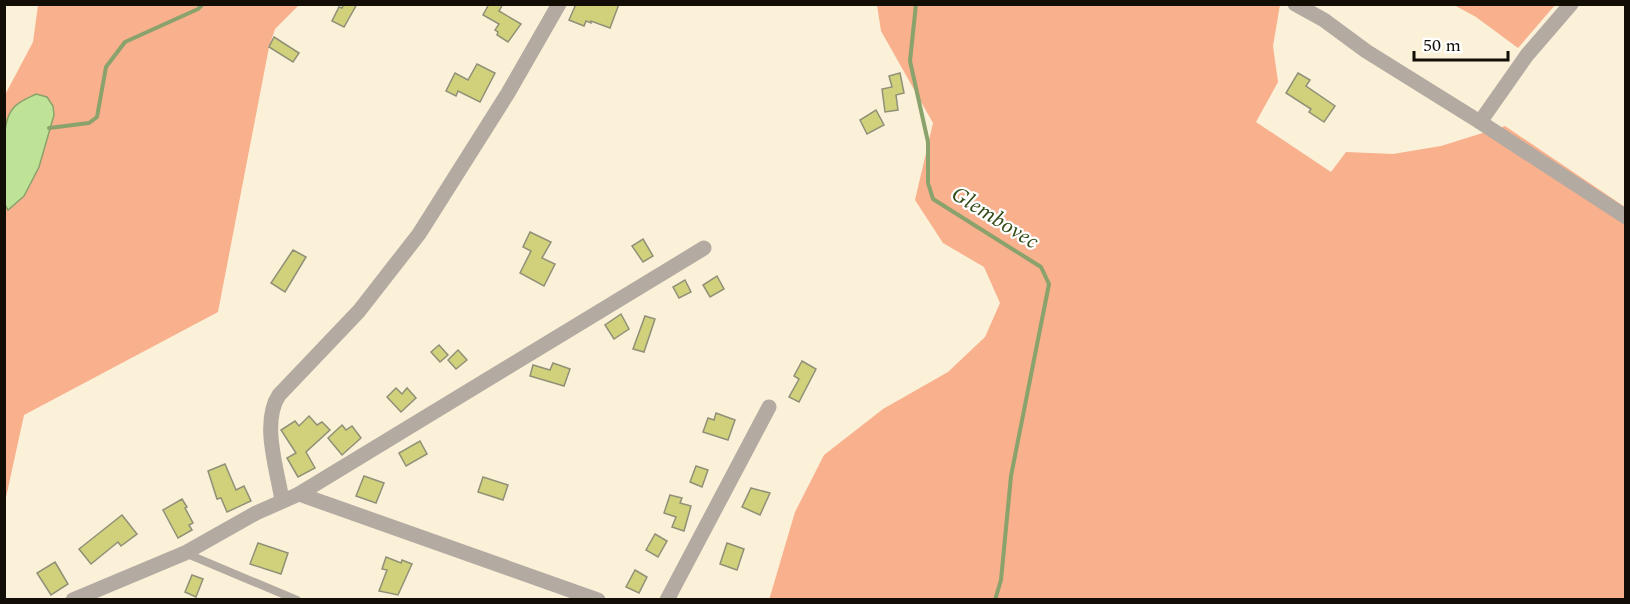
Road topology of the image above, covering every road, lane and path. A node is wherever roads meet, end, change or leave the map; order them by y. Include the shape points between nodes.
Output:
1 (559, 4) edge
2 (1295, 4) edge
3 (1571, 4) edge
4 (1480, 122) junction
5 (1626, 217) edge
6 (705, 248) dead end
7 (769, 407) dead end
8 (299, 494) junction
9 (282, 500) junction
10 (184, 553) junction
11 (73, 600) edge
12 (297, 600) edge
13 (598, 600) edge
14 (667, 600) edge

1 - 9 street via 419,234 359,311 279,395 270,423
2 - 4 street
3 - 4 street via 1527,55
4 - 5 street
6 - 8 street
7 - 14 street
8 - 9 street
8 - 13 street
9 - 10 street
10 - 11 street
10 - 12 lane

